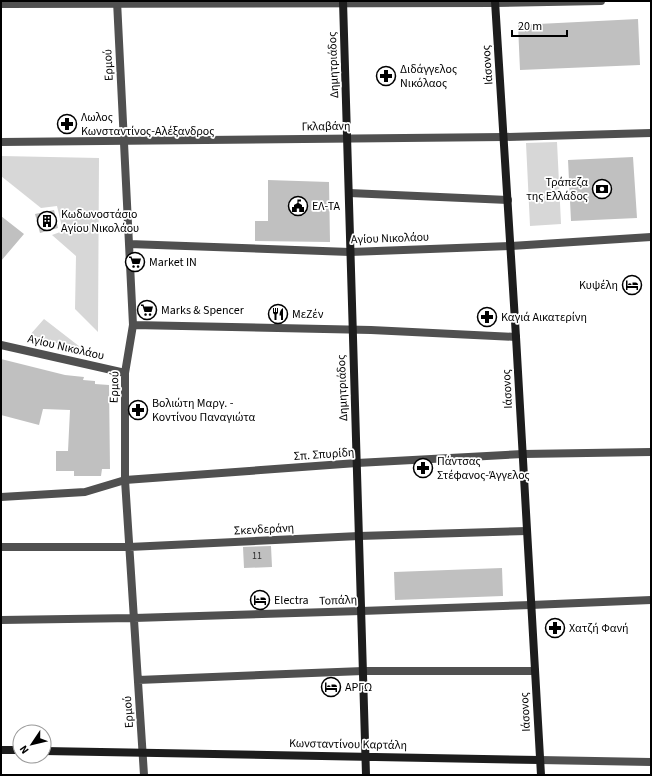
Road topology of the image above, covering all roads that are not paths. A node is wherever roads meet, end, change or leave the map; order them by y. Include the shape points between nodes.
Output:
1 (601, 1) edge
2 (117, 2) edge
3 (343, 2) edge
4 (495, 2) edge
5 (1, 4) edge
6 (651, 133) edge
7 (504, 136) junction
8 (347, 138) junction
9 (124, 141) junction
10 (1, 142) edge
11 (348, 194) junction
12 (508, 200) junction
13 (651, 237) edge
14 (129, 244) junction
15 (511, 246) junction
16 (350, 252) junction
17 (134, 325) junction
18 (353, 329) junction
19 (516, 337) junction
20 (1, 345) edge
21 (125, 373) junction
22 (651, 452) edge
23 (523, 454) junction
24 (357, 463) junction
25 (125, 480) junction
26 (1, 497) edge
27 (527, 531) junction
28 (359, 536) junction
29 (1, 547) edge
30 (129, 547) junction
31 (651, 600) edge
32 (532, 606) junction
33 (361, 611) junction
34 (134, 618) junction
35 (1, 620) edge
36 (363, 671) junction
37 (535, 671) junction
38 (138, 680) junction
39 (1, 750) edge
40 (12, 750) edge
41 (52, 751) edge
42 (142, 752) junction
43 (365, 756) junction
44 (540, 760) junction
45 (651, 762) edge
46 (144, 775) edge
47 (366, 775) edge
48 (541, 775) edge

1 - 4 street
2 - 3 street
2 - 5 street
2 - 9 street, Ερμού
3 - 4 street
3 - 8 main road, Δημητριάδος
4 - 7 main road, Ιάσονος
6 - 7 street, Γκλαβάνη
7 - 8 street, Γκλαβάνη
7 - 12 main road, Ιάσονος
8 - 9 street, Γκλαβάνη
8 - 11 main road, Δημητριάδος
9 - 10 street, Γκλαβάνη
9 - 14 street, Ερμού
11 - 12 street
11 - 16 main road, Δημητριάδος
12 - 15 main road, Ιάσονος
13 - 15 street, Αγίου Νικολάου
14 - 16 street, Αγίου Νικολάου
14 - 17 street, Ερμού
15 - 16 street, Αγίου Νικολάου
15 - 19 main road, Ιάσονος
16 - 18 main road, Δημητριάδος
17 - 18 street
17 - 21 street, Ερμού
18 - 19 street
18 - 24 main road, Δημητριάδος
19 - 23 main road, Ιάσονος
20 - 21 street, Αγίου Νικολάου
21 - 25 street, Ερμού
22 - 23 street, Σπ. Σπυρίδη
23 - 24 street, Σπ. Σπυρίδη
23 - 27 main road, Ιάσονος
24 - 25 street, Σπ. Σπυρίδη
24 - 28 main road, Δημητριάδος
25 - 26 street, Σπ. Σπυρίδη via 85,492
25 - 30 street, Ερμού
27 - 28 street, Σκενδεράνη
27 - 32 main road, Ιάσονος
28 - 30 street, Σκενδεράνη
28 - 33 main road, Δημητριάδος
29 - 30 street, Σκενδεράνη
30 - 34 street, Ερμού
31 - 32 street, Τοπάλη
32 - 33 street, Τοπάλη
32 - 37 main road, Ιάσονος
33 - 34 street, Τοπάλη
33 - 36 main road, Δημητριάδος
34 - 35 street, Τοπάλη
34 - 38 street, Ερμού
36 - 37 street
36 - 38 street
36 - 43 main road, Δημητριάδος
37 - 44 main road, Ιάσονος
38 - 42 street, Ερμού
39 - 40 main road
41 - 42 main road, Κωνσταντίνου Καρτάλη
42 - 43 main road, Κωνσταντίνου Καρτάλη
42 - 46 street, Ερμού
43 - 44 main road, Κωνσταντίνου Καρτάλη
43 - 47 main road, Δημητριάδος
44 - 45 street, Κωνσταντίνου Καρτάλη
44 - 48 main road, Ιάσονος

